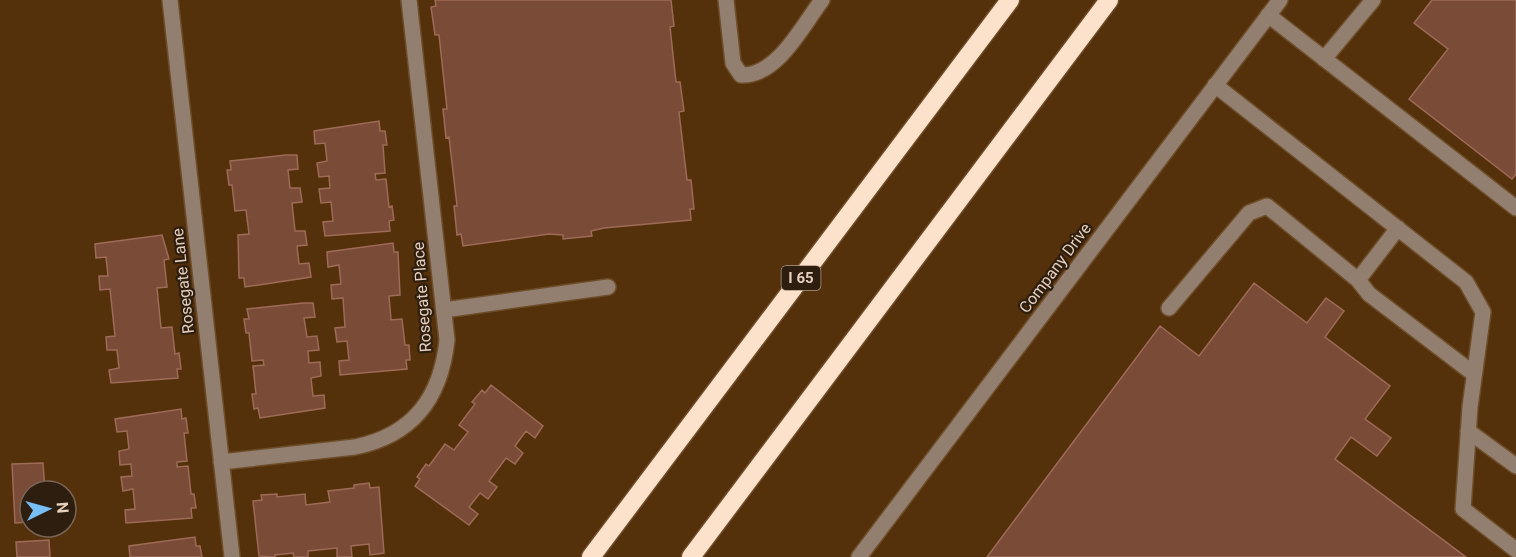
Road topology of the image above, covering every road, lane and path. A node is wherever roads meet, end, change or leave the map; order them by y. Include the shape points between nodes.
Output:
1 (170, 0) edge
2 (410, 0) edge
3 (726, 0) edge
4 (822, 0) edge
5 (1010, 0) edge
6 (1109, 0) edge
7 (1280, 0) edge
8 (1373, 0) edge
9 (1268, 15) junction
10 (1324, 59) junction
11 (1215, 85) junction
12 (1516, 208) edge
13 (1398, 228) junction
14 (1358, 280) junction
15 (608, 287) dead end
16 (1169, 308) dead end
17 (444, 310) junction
18 (1474, 374) junction
19 (1468, 430) junction
20 (221, 462) junction
21 (1516, 466) edge
22 (1516, 550) edge
23 (232, 557) edge
24 (591, 557) edge
25 (691, 557) edge
26 (860, 557) edge

1 - 20 street, Rosegate Lane
2 - 17 street, Rosegate Place
3 - 4 street via 733,63 741,75 753,76 776,60
5 - 24 highway, I 65
6 - 25 highway
7 - 9 street, Company Drive
8 - 10 street
9 - 10 street
9 - 11 street, Company Drive
10 - 12 street
11 - 13 street
11 - 26 street, Company Drive
13 - 14 street
13 - 18 street via 1466,282 1483,312
14 - 16 street via 1267,206 1249,213
14 - 18 street via 1370,294
15 - 17 street
17 - 20 street, Rosegate Place via 444,368 429,401 403,428 355,447
18 - 19 street
19 - 21 street
19 - 22 street via 1463,509
20 - 23 street, Rosegate Lane

